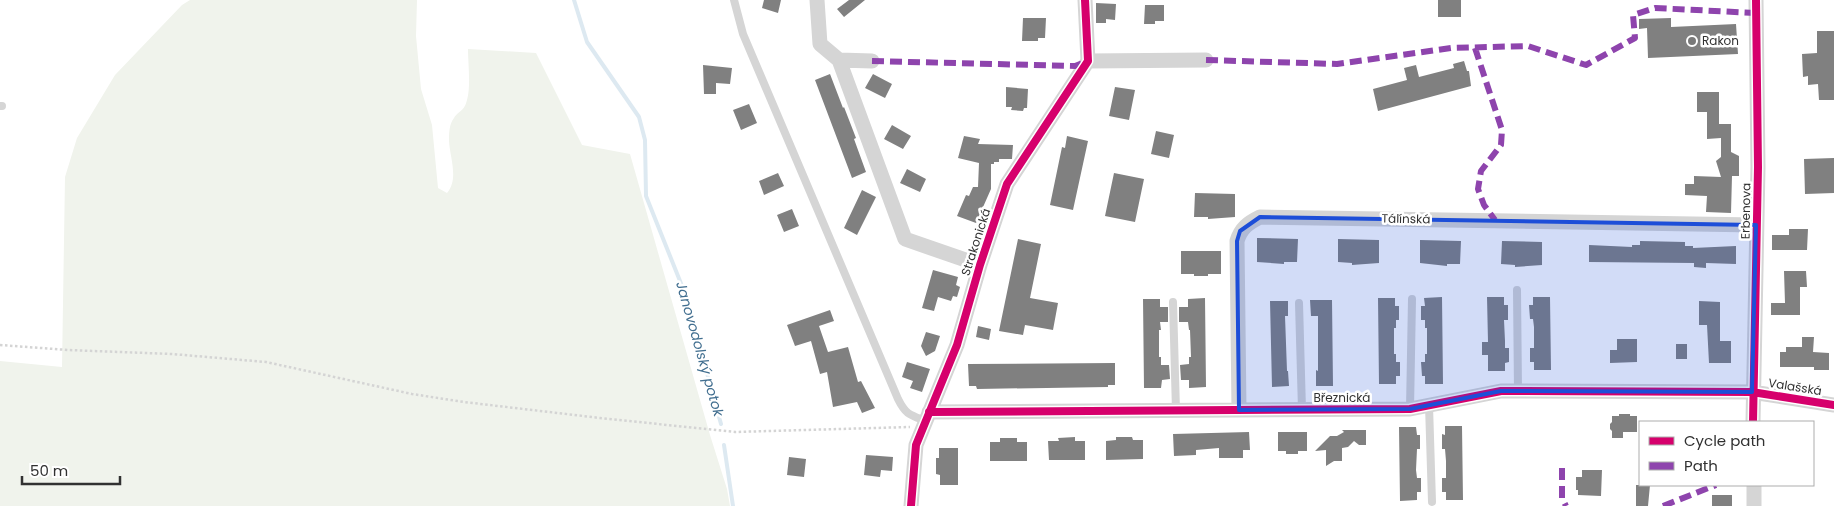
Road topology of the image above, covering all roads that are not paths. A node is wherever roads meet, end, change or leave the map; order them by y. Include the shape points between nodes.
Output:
1 (734, 0) edge
2 (817, 0) edge
3 (1085, 0) edge
4 (1756, 0) edge
5 (839, 60) junction
6 (1206, 60) dead end
7 (872, 61) dead end
8 (1088, 61) junction
9 (1756, 225) junction
10 (980, 265) junction
11 (1517, 290) dead end
12 (1412, 300) dead end
13 (1173, 302) dead end
14 (1299, 303) dead end
15 (1518, 391) junction
16 (1752, 392) junction
17 (1429, 405) junction
18 (1834, 405) edge
19 (1410, 409) junction
20 (1239, 410) junction
21 (1302, 410) junction
22 (1176, 411) junction
23 (927, 420) junction
24 (1753, 421) edge
25 (1754, 486) edge
26 (1432, 502) dead end
27 (911, 506) edge
28 (1754, 506) edge

1 - 23 lane via 743,34 903,411
2 - 5 street, Strakonická via 820,44
3 - 8 street
4 - 9 street, Erbenova
5 - 7 street
5 - 10 street, Strakonická via 905,239
6 - 8 street
8 - 10 street, Strakonická via 1007,184
9 - 16 street, Erbenova
9 - 20 street, Tálínská via 1260,217 1240,230 1237,241
10 - 23 street, Strakonická via 958,345
11 - 15 lane
12 - 19 lane
13 - 22 lane
14 - 21 lane
15 - 16 street, Březnická
15 - 17 street, Březnická via 1500,391
16 - 18 street, Valašská
16 - 24 street, Erbenova
17 - 19 street, Březnická
17 - 26 lane
19 - 21 street, Březnická
20 - 21 street, Březnická
20 - 22 street, Březnická
22 - 23 street, Březnická
23 - 27 street, Strakonická via 916,445
25 - 28 street

